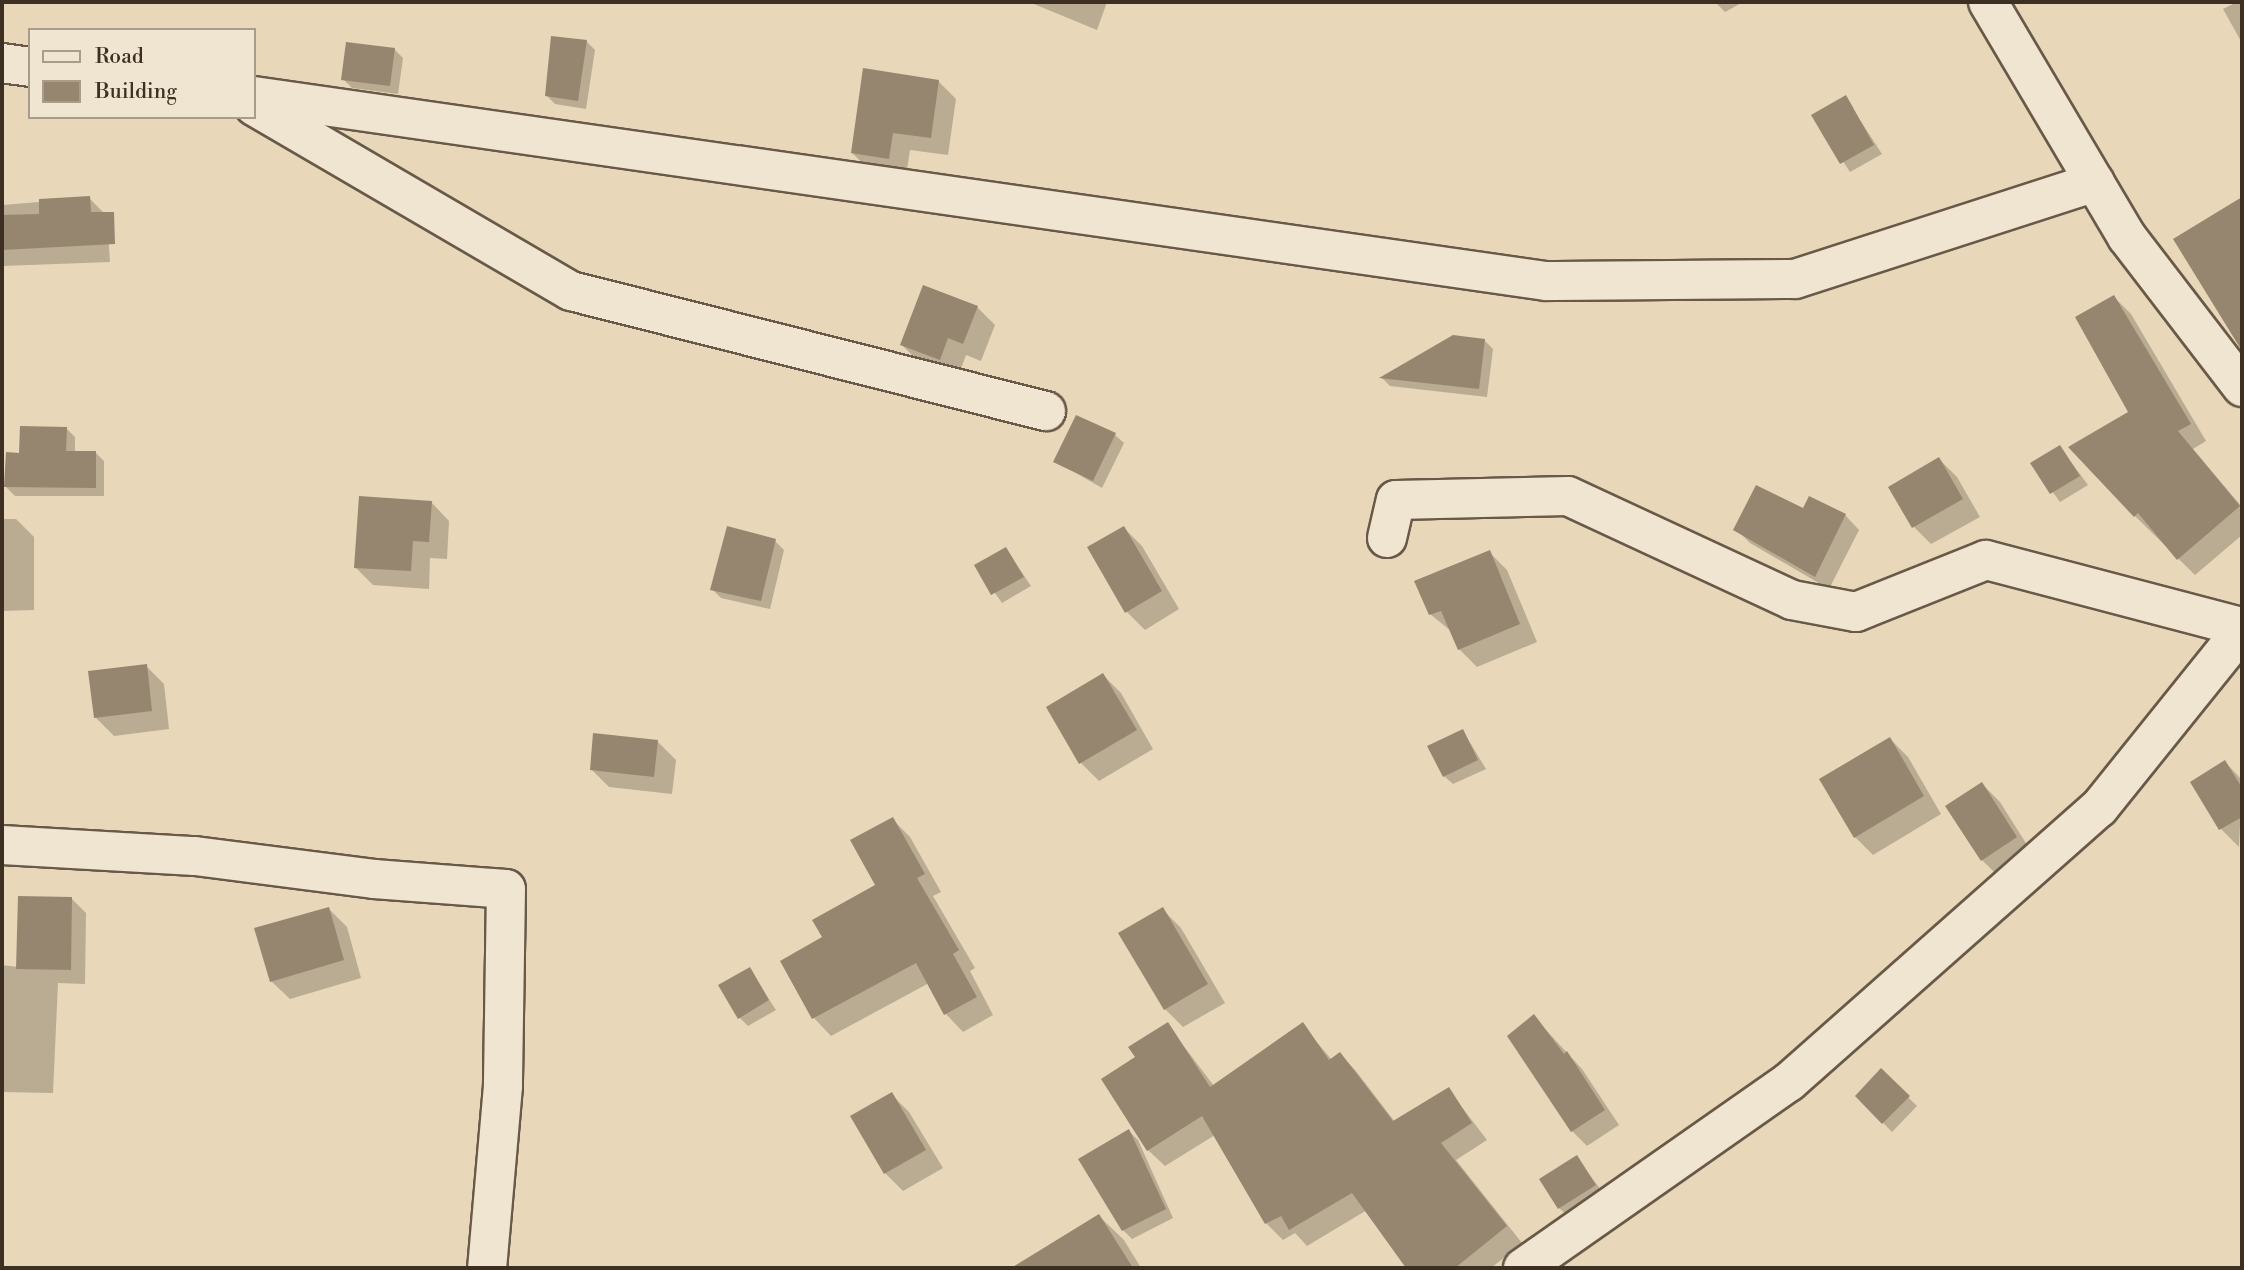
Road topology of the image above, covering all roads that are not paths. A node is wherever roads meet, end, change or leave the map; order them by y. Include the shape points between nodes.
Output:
1 (1988, 2) edge
2 (2, 63) edge
3 (28, 67) edge
4 (256, 96) edge
5 (256, 107) edge
6 (2095, 182) junction
7 (2242, 387) edge
8 (1046, 411) dead end
9 (1387, 538) dead end
10 (2242, 628) edge
11 (2, 845) edge
12 (487, 1268) edge
13 (1523, 1268) edge

1 - 6 street
2 - 3 street
4 - 6 street via 1546,281 1796,279
5 - 8 street via 571,291
6 - 7 street via 2127,237
9 - 10 street via 1396,500 1568,496 1793,600 1856,612 1986,560
10 - 13 street via 2099,808 1789,1082
11 - 12 street via 195,856 374,879 506,889 503,1086

